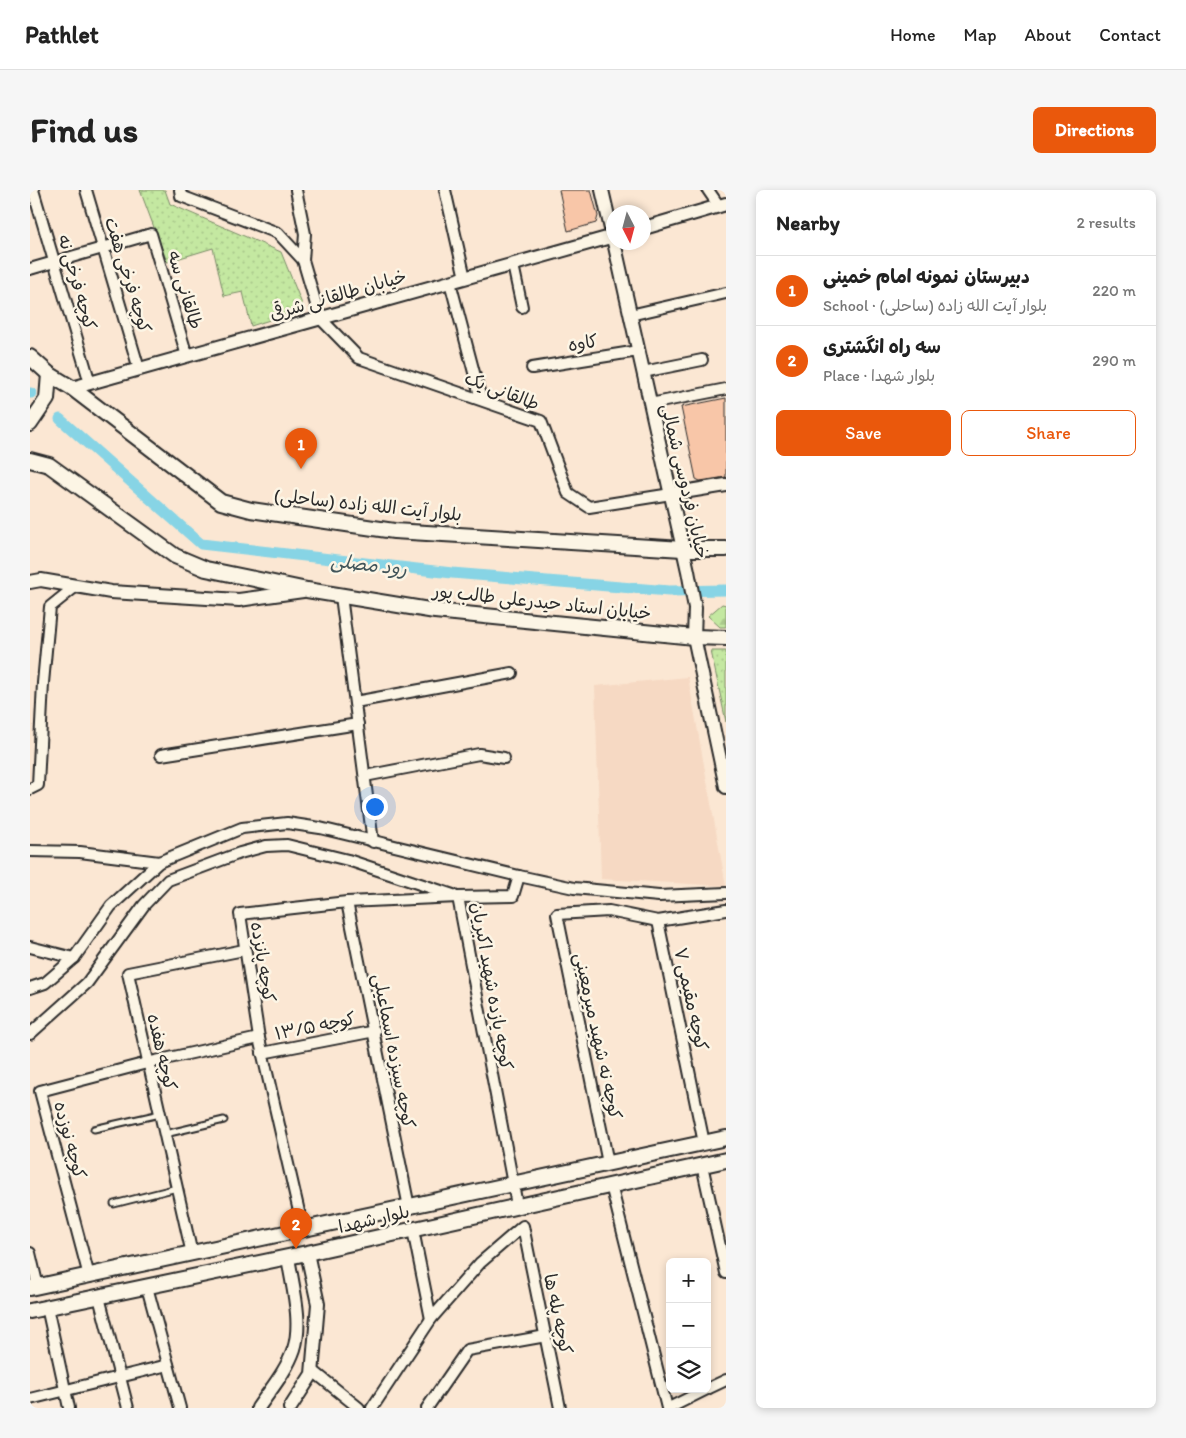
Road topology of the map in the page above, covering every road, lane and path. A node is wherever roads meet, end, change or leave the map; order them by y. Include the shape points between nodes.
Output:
1 (33, 190) edge
2 (86, 190) edge
3 (180, 190) edge
4 (296, 190) edge
5 (445, 190) edge
6 (602, 190) edge
7 (708, 190) edge
8 (722, 205) edge
9 (606, 208) edge
10 (651, 226) edge
11 (606, 241) edge
12 (103, 248) junction
13 (615, 250) edge
14 (303, 260) junction
15 (54, 262) junction
16 (513, 264) junction
17 (30, 269) edge
18 (465, 278) junction
19 (450, 282) junction
20 (726, 292) edge
21 (522, 307) dead end
22 (630, 315) junction
23 (320, 318) junction
24 (638, 351) junction
25 (30, 356) edge
26 (187, 356) junction
27 (702, 360) dead end
28 (532, 368) dead end
29 (140, 369) junction
30 (643, 372) junction
31 (49, 374) junction
32 (90, 383) junction
33 (72, 388) junction
34 (726, 389) edge
35 (481, 400) junction
36 (650, 404) junction
37 (30, 424) edge
38 (30, 460) edge
39 (726, 485) edge
40 (670, 494) junction
41 (683, 549) junction
42 (726, 549) edge
43 (30, 582) edge
44 (76, 586) junction
45 (307, 590) junction
46 (341, 596) junction
47 (694, 637) junction
48 (726, 638) edge
49 (512, 674) dead end
50 (355, 702) junction
51 (358, 724) junction
52 (721, 741) edge
53 (161, 755) dead end
54 (504, 758) dead end
55 (365, 776) junction
56 (726, 787) edge
57 (30, 789) edge
58 (373, 842) junction
59 (30, 851) edge
60 (159, 862) junction
61 (518, 876) junction
62 (726, 893) edge
63 (458, 897) junction
64 (348, 902) junction
65 (726, 910) edge
66 (658, 921) junction
67 (30, 947) edge
68 (244, 950) junction
69 (74, 958) junction
70 (30, 988) edge
71 (375, 1031) junction
72 (30, 1034) edge
73 (259, 1038) junction
74 (262, 1053) junction
75 (147, 1063) junction
76 (160, 1114) junction
77 (224, 1120) dead end
78 (94, 1129) dead end
79 (165, 1134) junction
80 (726, 1138) edge
81 (704, 1143) junction
82 (726, 1160) edge
83 (608, 1164) junction
84 (702, 1165) junction
85 (512, 1183) junction
86 (611, 1185) junction
87 (177, 1188) junction
88 (114, 1204) dead end
89 (517, 1205) junction
90 (408, 1206) junction
91 (715, 1225) junction
92 (303, 1229) junction
93 (726, 1229) edge
94 (413, 1230) junction
95 (30, 1253) edge
96 (308, 1253) junction
97 (192, 1254) junction
98 (288, 1258) junction
99 (726, 1273) edge
100 (89, 1276) junction
101 (147, 1287) junction
102 (34, 1288) edge
103 (98, 1297) junction
104 (47, 1307) junction
105 (30, 1311) edge
106 (431, 1319) junction
107 (546, 1336) junction
108 (168, 1365) junction
109 (312, 1370) junction
110 (120, 1377) junction
111 (726, 1380) edge
112 (711, 1387) edge
113 (65, 1390) junction
114 (699, 1393) edge
115 (30, 1399) edge
116 (557, 1407) edge
117 (69, 1408) edge
118 (128, 1408) edge
119 (180, 1408) edge
120 (258, 1408) edge
121 (290, 1408) edge
122 (359, 1408) edge
123 (372, 1408) edge
124 (427, 1408) edge
125 (668, 1408) edge

1 - 15 street, کوچه فرخی نه
2 - 12 street, کوچه فرخی هفت
3 - 14 street via 181,196 278,233
4 - 14 street via 305,234
5 - 18 street
6 - 9 street, خیابان فردوسی شمالی
7 - 8 street
8 - 10 street
11 - 16 street, خیابان طالقانی شرقی
12 - 15 street
12 - 26 street, طالقانی سه via 151,234
12 - 29 street, کوچه فرخی هفت
13 - 22 street, خیابان فردوسی شمالی
14 - 23 street
15 - 17 street
15 - 32 street, کوچه فرخی نه
16 - 18 street, خیابان طالقانی شرقی
16 - 21 street
18 - 19 street, خیابان طالقانی شرقی
19 - 23 street, خیابان طالقانی شرقی
19 - 35 street
20 - 22 street
22 - 24 street, خیابان فردوسی شمالی
23 - 26 street, خیابان طالقانی شرقی
23 - 35 street, طالقانی یک via 359,358
24 - 28 street, کاوه
24 - 30 street, خیابان فردوسی شمالی
25 - 31 main road, بلوار آیت الله زاده (ساحلی)
26 - 29 street, خیابان طالقانی شرقی
27 - 30 street
29 - 32 street, خیابان طالقانی شرقی
30 - 36 street, خیابان فردوسی شمالی
31 - 33 main road, بلوار آیت الله زاده (ساحلی)
31 - 37 main road via 47,399
32 - 33 street, خیابان طالقانی شرقی
33 - 41 main road, بلوار آیت الله زاده (ساحلی) via 221,502 251,510 394,531
34 - 36 street
35 - 40 street, طالقانی یک via 541,421 568,493 589,507
36 - 40 street, خیابان فردوسی شمالی
38 - 45 main road, خیابان استاد حیدرعلی طالب پور via 49,465 176,556 206,569
39 - 40 street
40 - 41 street, خیابان فردوسی شمالی
41 - 42 main road, بلوار آیت الله زاده (ساحلی)
41 - 47 street, خیابان فردوسی شمالی via 694,608
43 - 44 street via 41,580
44 - 45 street via 112,592 239,600
44 - 57 street via 50,607 38,785
45 - 46 main road, خیابان استاد حیدرعلی طالب پور
46 - 47 main road, خیابان استاد حیدرعلی طالب پور via 435,611
46 - 50 street
47 - 48 main road, خیابان استاد حیدرعلی طالب پور
47 - 52 street, خیابان فردوسی شمالی
49 - 50 street
50 - 51 street
51 - 53 street
51 - 55 street
52 - 56 street, خیابان فردوسی شمالی
54 - 55 street via 479,754
55 - 58 street
58 - 60 street via 287,823 264,824 242,828
58 - 61 street
59 - 60 street via 80,852
60 - 69 street via 111,906
61 - 62 street via 574,888 659,896
61 - 63 street, کوچه یازده شهید اکبریان via 513,896
63 - 64 street, کوچه پانزده
63 - 72 street via 357,862 287,845 266,846 240,853 168,880 144,905 87,983
63 - 85 street, کوچه یازده شهید اکبریان
64 - 68 street, کوچه پانزده via 240,914
64 - 71 street, کوچه سیزده اسماعیلی
65 - 66 street
66 - 81 street, کوچه مقیمی ۷
66 - 83 street, کوچه نه شهید میرمعینی via 608,911 557,914
67 - 69 street
68 - 73 street, کوچه پانزده
68 - 75 street, کوچه هفده via 128,973
69 - 70 street via 45,983
71 - 74 street, کوچه ۱۳/۵
71 - 90 street, کوچه سیزده اسماعیلی
73 - 74 street, کوچه پانزده
73 - 75 street
74 - 92 street, کوچه پانزده
75 - 76 street, کوچه هفده
75 - 100 street, کوچه نوزده via 40,1091
76 - 78 lane
76 - 79 street, کوچه هفده
77 - 79 lane
79 - 87 street, کوچه هفده
80 - 81 main road, بلوار شهدا
81 - 83 main road, بلوار شهدا
82 - 84 main road, بلوار شهدا
83 - 85 main road, بلوار شهدا
84 - 86 main road, بلوار شهدا
84 - 91 street
85 - 89 street, کوچه یازده شهید اکبریان
85 - 90 main road, بلوار شهدا
86 - 89 main road, بلوار شهدا
86 - 125 street
87 - 88 lane
87 - 97 street, کوچه هفده
89 - 94 main road, بلوار شهدا
90 - 92 main road, بلوار شهدا
91 - 93 street
91 - 99 street
92 - 97 main road, بلوار شهدا
94 - 96 main road, بلوار شهدا
94 - 106 street
95 - 102 street
96 - 98 main road, بلوار شهدا
96 - 109 street via 318,1304
97 - 100 main road, بلوار شهدا
98 - 101 main road, بلوار شهدا
98 - 120 street via 298,1328 295,1348
100 - 102 main road, بلوار شهدا
101 - 103 main road, بلوار شهدا
101 - 108 street
103 - 104 main road, بلوار شهدا
103 - 110 street
104 - 105 main road, بلوار شهدا
104 - 113 street
106 - 107 street, کوچه پله ها via 480,1263 522,1226
106 - 123 street
107 - 116 street, کوچه پله ها
107 - 124 street via 467,1350
108 - 110 street
108 - 119 street
109 - 121 street
109 - 122 street
110 - 113 street
110 - 118 street
111 - 112 street
113 - 115 street
113 - 117 street
114 - 125 street

